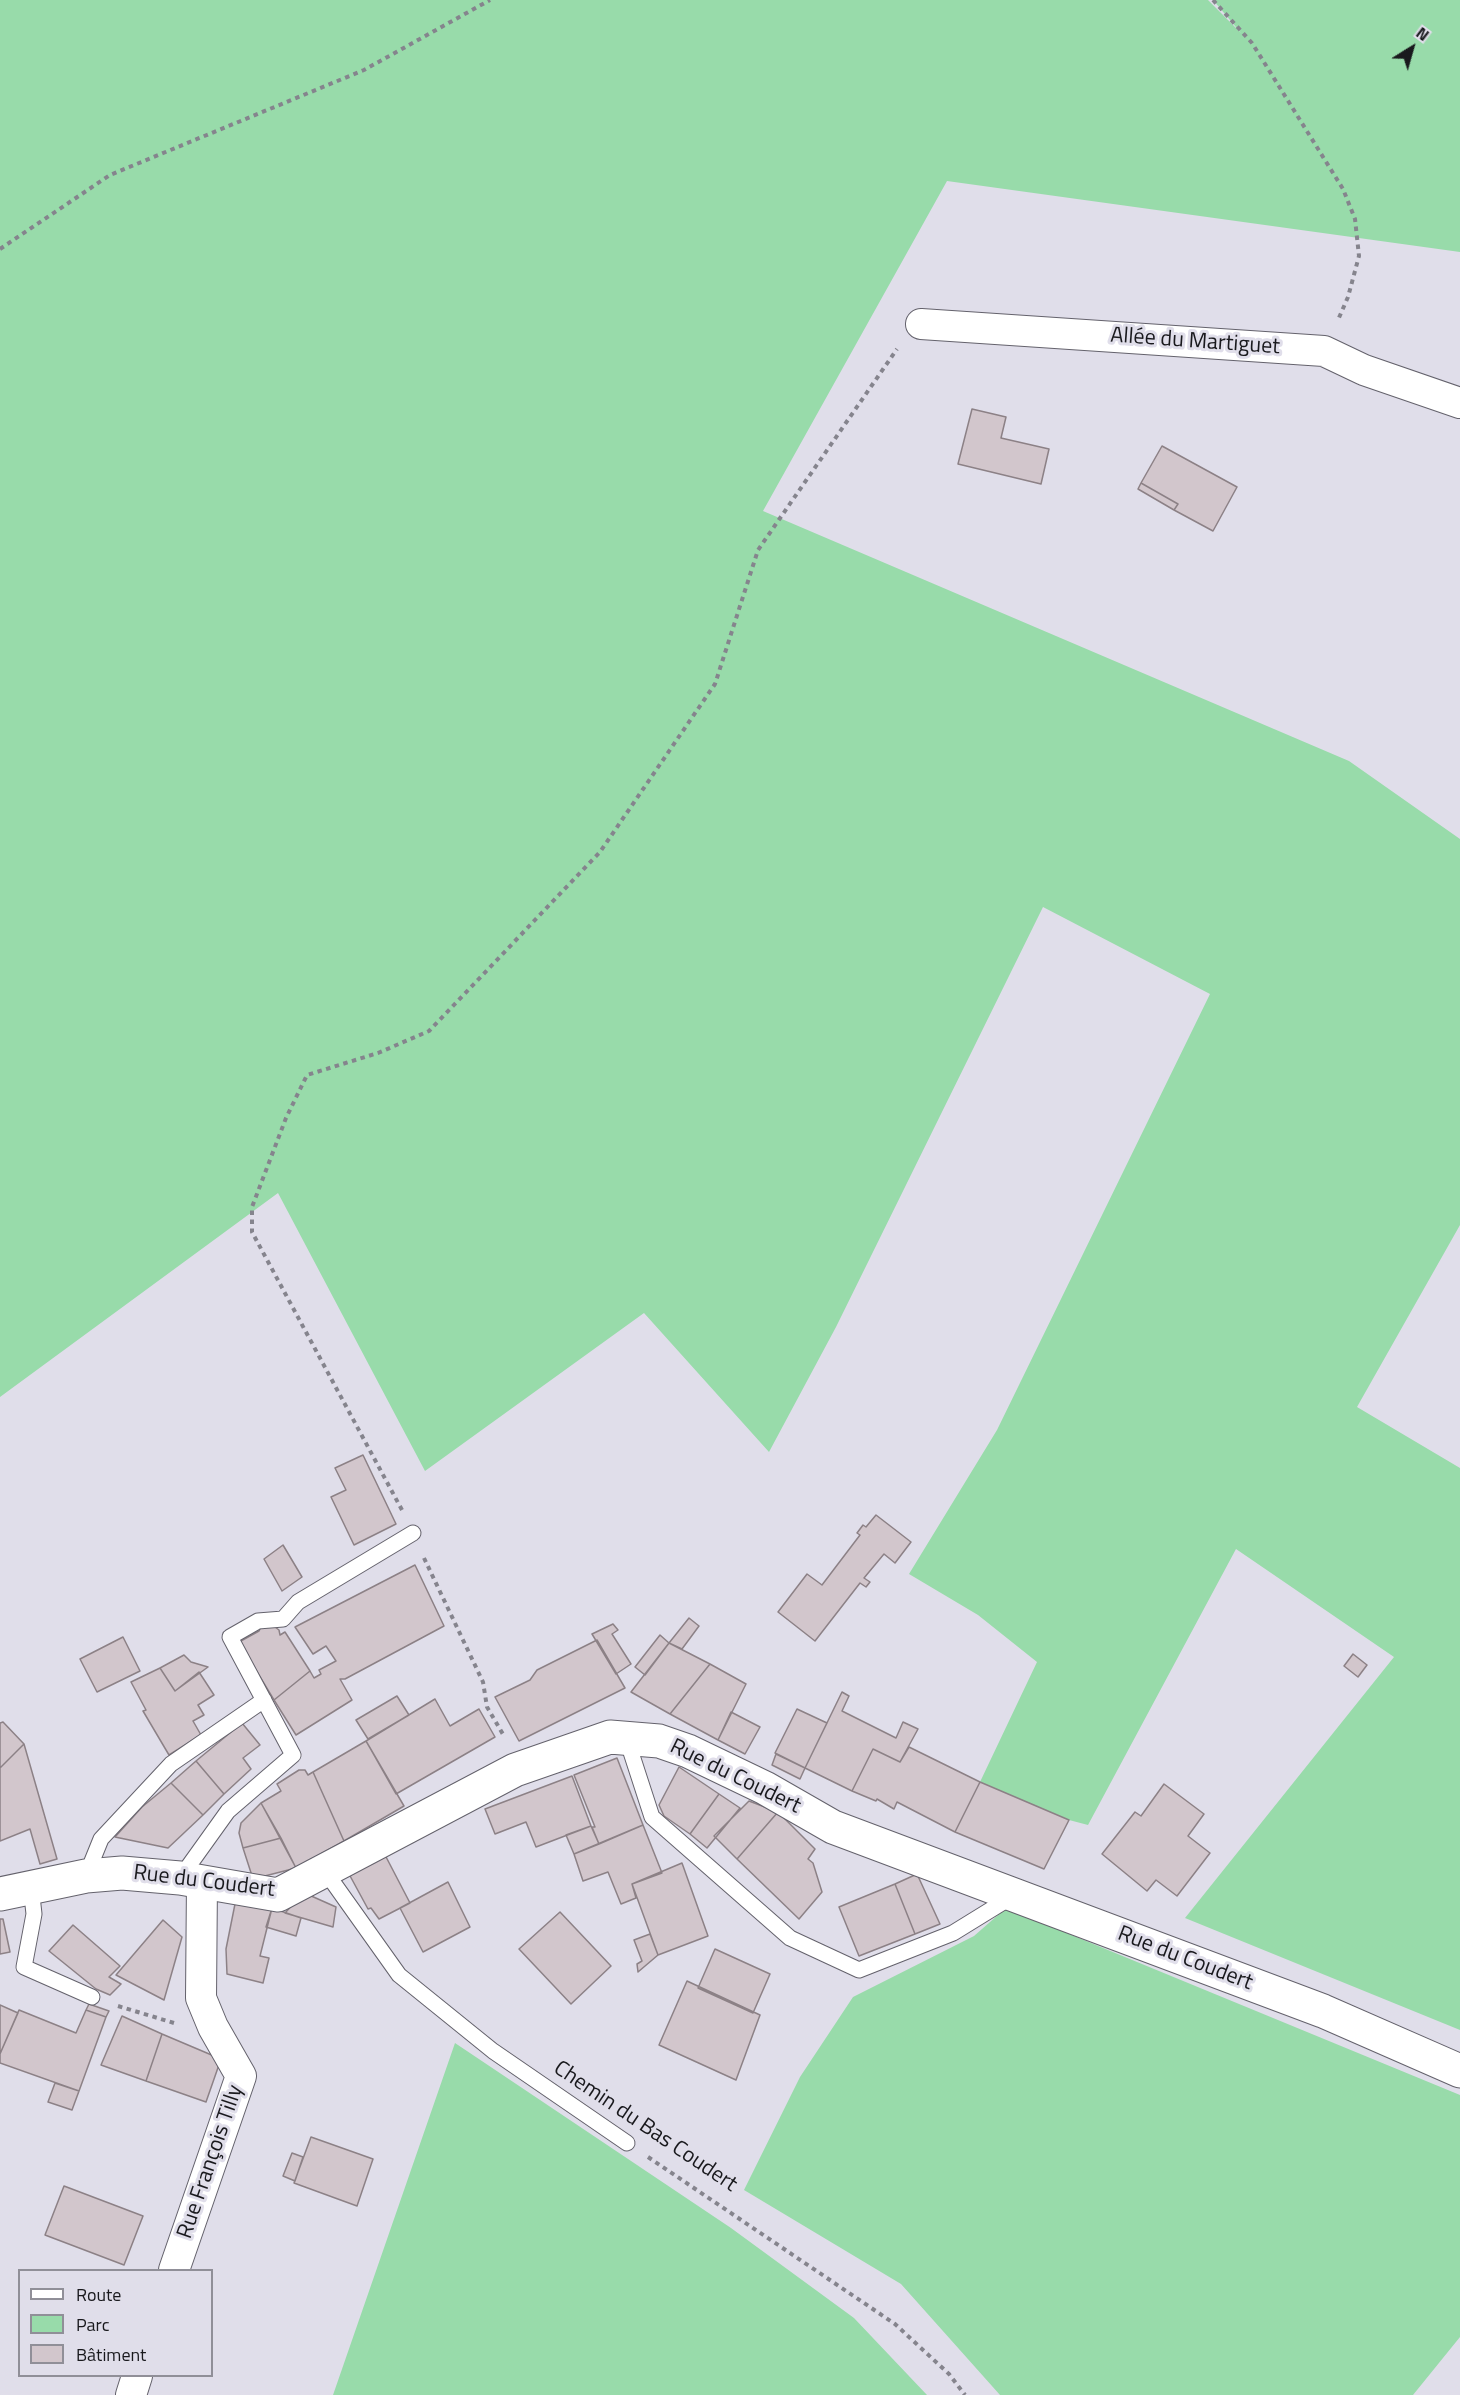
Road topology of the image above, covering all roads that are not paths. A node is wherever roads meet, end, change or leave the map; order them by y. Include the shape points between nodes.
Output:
1 (921, 324) road end
2 (1460, 403) edge
3 (413, 1533) road end
4 (264, 1700) junction
5 (627, 1740) junction
6 (325, 1871) junction
7 (86, 1876) junction
8 (191, 1880) junction
9 (15, 1890) edge
10 (1014, 1895) junction
11 (92, 1997) road end
12 (1460, 2071) edge
13 (627, 2143) road end
14 (175, 2269) edge
15 (137, 2377) edge
16 (131, 2395) edge

1 - 2 street, Allée du Martiguet via 1324,351 1364,370
3 - 4 lane via 298,1602 282,1620 258,1621 230,1637
4 - 7 lane via 171,1764 101,1839
4 - 8 lane via 293,1755 228,1811
5 - 6 street, Rue du Coudert via 610,1737 522,1768
5 - 10 street, Rue du Coudert via 658,1741 688,1751 833,1827
5 - 10 lane via 652,1817 790,1938 859,1970 953,1933
6 - 8 street, Rue du Coudert via 278,1895
6 - 13 lane, Chemin du Bas Coudert via 399,1975 493,2051
7 - 8 street, Rue du Coudert via 122,1873
7 - 9 street, Rue du Coudert
8 - 14 street, Rue François Tilly via 201,1998 241,2076
9 - 11 lane via 34,1914 24,1967
10 - 12 street, Rue du Coudert via 1323,2011
15 - 16 street

